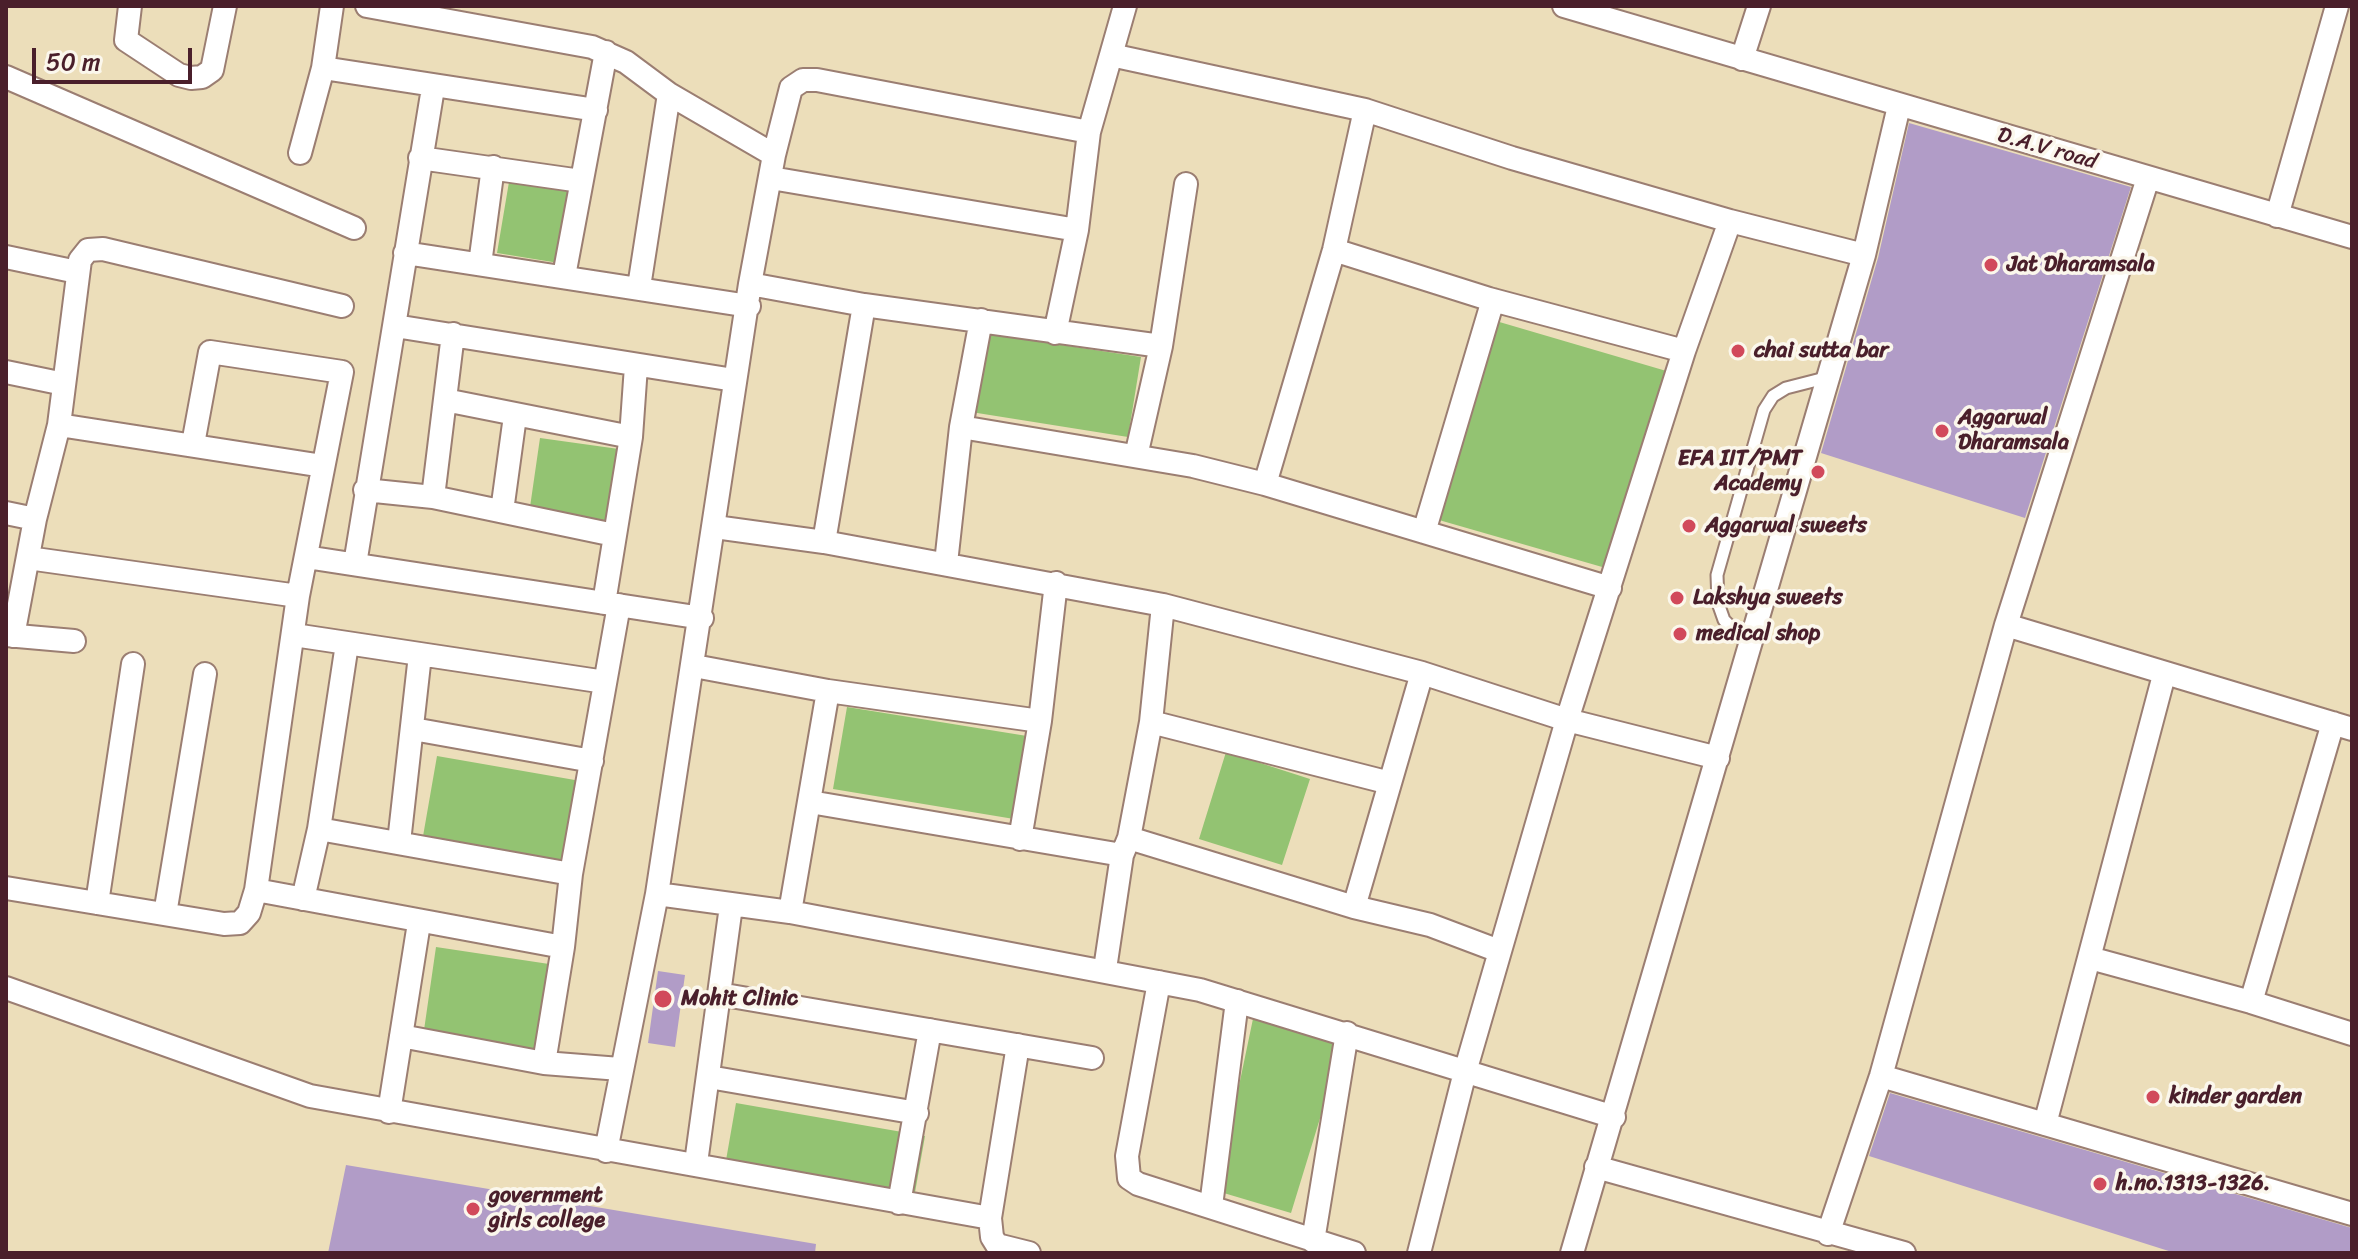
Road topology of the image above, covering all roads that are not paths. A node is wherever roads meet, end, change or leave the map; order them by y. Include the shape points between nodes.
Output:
1 (130, 6) edge
2 (225, 6) edge
3 (332, 6) edge
4 (367, 6) edge
5 (1125, 6) edge
6 (1565, 6) edge
7 (1759, 6) edge
8 (2337, 6) edge
9 (606, 52) junction
10 (1111, 55) junction
11 (1742, 59) junction
12 (323, 68) junction
13 (6, 77) edge
14 (433, 88) junction
15 (669, 94) junction
16 (1899, 106) junction
17 (596, 110) junction
18 (1365, 110) junction
19 (1089, 132) junction
20 (300, 153) dead end
21 (420, 158) junction
22 (772, 166) junction
23 (493, 167) junction
24 (2148, 178) junction
25 (581, 181) junction
26 (1186, 184) dead end
27 (2277, 216) junction
28 (1730, 221) junction
29 (354, 228) dead end
30 (1077, 230) junction
31 (2352, 237) edge
32 (1334, 250) junction
33 (405, 253) junction
34 (1864, 255) junction
35 (6, 257) edge
36 (480, 264) junction
37 (77, 272) junction
38 (564, 276) junction
39 (639, 287) junction
40 (750, 295) junction
41 (1493, 300) junction
42 (864, 305) junction
43 (342, 306) dead end
44 (981, 320) junction
45 (395, 326) junction
46 (1055, 333) junction
47 (453, 334) junction
48 (1161, 346) junction
49 (1684, 351) junction
50 (636, 366) junction
51 (6, 372) edge
52 (1829, 377) junction
53 (734, 380) junction
54 (64, 384) junction
55 (445, 400) junction
56 (515, 416) junction
57 (59, 425) junction
58 (961, 427) junction
59 (631, 437) junction
60 (193, 444) junction
61 (1136, 456) junction
62 (323, 466) junction
63 (1265, 484) junction
64 (365, 490) junction
65 (433, 497) junction
66 (502, 511) junction
67 (6, 513) edge
68 (35, 519) junction
69 (715, 527) junction
70 (1424, 532) junction
71 (614, 535) junction
72 (824, 542) junction
73 (306, 557) junction
74 (28, 558) junction
75 (946, 563) junction
76 (355, 564) junction
77 (1056, 583) junction
78 (1610, 588) junction
79 (298, 596) junction
80 (612, 604) junction
81 (1163, 605) junction
82 (702, 618) junction
83 (2006, 625) junction
84 (9, 635) edge
85 (294, 635) junction
86 (74, 641) dead end
87 (347, 644) junction
88 (1750, 647) junction
89 (420, 655) junction
90 (133, 664) dead end
91 (694, 666) junction
92 (1422, 673) junction
93 (205, 674) dead end
94 (2164, 675) junction
95 (605, 682) junction
96 (828, 691) junction
97 (1567, 720) junction
98 (1040, 721) junction
99 (1151, 722) junction
100 (2342, 726) edge
101 (413, 729) junction
102 (1718, 758) junction
103 (592, 761) junction
104 (1390, 783) junction
105 (810, 802) junction
106 (319, 829) junction
107 (1020, 839) junction
108 (399, 842) junction
109 (1125, 847) junction
110 (571, 874) junction
111 (6, 888) edge
112 (256, 890) junction
113 (657, 894) junction
114 (303, 899) junction
115 (97, 903) junction
116 (731, 906) junction
117 (1354, 907) junction
118 (790, 912) junction
119 (165, 914) junction
120 (419, 923) junction
121 (563, 947) junction
122 (1499, 951) junction
123 (2090, 958) junction
124 (1105, 969) junction
125 (1159, 982) junction
126 (6, 988) edge
127 (719, 994) junction
128 (1237, 1001) junction
129 (2251, 1002) junction
130 (930, 1030) junction
131 (1347, 1033) junction
132 (2352, 1034) edge
133 (401, 1036) junction
134 (1018, 1045) junction
135 (1092, 1058) dead end
136 (544, 1063) junction
137 (620, 1069) junction
138 (1465, 1072) junction
139 (1881, 1076) junction
140 (709, 1077) junction
141 (389, 1112) junction
142 (917, 1113) junction
143 (1614, 1117) junction
144 (2045, 1124) junction
145 (606, 1151) junction
146 (696, 1163) junction
147 (1596, 1167) junction
148 (899, 1203) junction
149 (1211, 1206) junction
150 (2352, 1214) edge
151 (990, 1218) junction
152 (1828, 1234) junction
153 (1313, 1241) junction
154 (1029, 1253) edge
155 (1354, 1253) edge
156 (1419, 1253) edge
157 (1572, 1253) edge
158 (1904, 1253) edge

1 - 2 street via 126,40 191,78 212,70
3 - 12 street
4 - 9 street
5 - 10 street
6 - 11 street, D.A.V road
7 - 11 street
8 - 27 street
9 - 15 street
9 - 17 street
10 - 18 street
10 - 19 street
11 - 16 street, D.A.V road
12 - 14 street
12 - 20 street
13 - 29 street
14 - 17 street
14 - 21 street
15 - 22 street
15 - 39 street
16 - 24 street, D.A.V road
16 - 34 street
17 - 25 street
18 - 28 street
18 - 32 street
19 - 22 street via 803,80 791,88
19 - 30 street
21 - 23 street
21 - 33 street
22 - 30 street
22 - 40 street
23 - 25 street
23 - 36 street
24 - 27 street, D.A.V road
24 - 83 street
25 - 38 street
26 - 48 street
27 - 31 street, D.A.V road
28 - 34 street
28 - 49 street
30 - 46 street
32 - 41 street
32 - 63 street
33 - 36 street
33 - 45 street
34 - 52 street
35 - 37 street
36 - 38 street
37 - 43 street via 88,250 103,249
37 - 54 street
38 - 39 street
39 - 40 street
40 - 42 street
40 - 53 street
41 - 49 street
41 - 70 street
42 - 44 street
42 - 72 street
44 - 46 street
44 - 58 street
45 - 47 street
45 - 64 street
46 - 48 street
47 - 50 street
47 - 55 street
48 - 61 street
49 - 78 street
50 - 53 street
50 - 59 street
51 - 54 street
52 - 88 street
52 - 88 lane via 1786,388 1764,410 1717,575 1724,620
53 - 69 street
54 - 57 street
55 - 56 street
55 - 65 street
56 - 59 street
56 - 66 street
57 - 60 street
57 - 68 street
58 - 61 street
58 - 75 street
59 - 71 street
60 - 62 street
60 - 62 street via 210,352 342,372
61 - 63 street
62 - 73 street
63 - 70 street
64 - 65 street
64 - 76 street
65 - 66 street
66 - 71 street
67 - 68 street
68 - 74 street
69 - 72 street
69 - 82 street
70 - 78 street
71 - 80 street
72 - 75 street
73 - 76 street
73 - 79 street
74 - 79 street
74 - 84 street
75 - 77 street
76 - 80 street
77 - 81 street
77 - 98 street
78 - 97 street
79 - 85 street
80 - 82 street
80 - 95 street
81 - 92 street
81 - 99 street
82 - 91 street
83 - 94 street
83 - 139 street
84 - 86 street
85 - 87 street
85 - 112 street
87 - 89 street
87 - 106 street
88 - 102 street
89 - 95 street
89 - 101 street
90 - 115 street
91 - 96 street
91 - 113 street
92 - 97 street
92 - 104 street
93 - 119 street
94 - 100 street
94 - 123 street
95 - 103 street
96 - 98 street
96 - 105 street
97 - 102 street
97 - 122 street
98 - 107 street
99 - 104 street
99 - 109 street
100 - 129 street
101 - 103 street
101 - 108 street
102 - 143 street
103 - 110 street
104 - 117 street
105 - 107 street
105 - 118 street
106 - 108 street
106 - 114 street
107 - 109 street
108 - 110 street
109 - 117 street
109 - 124 street
110 - 121 street
111 - 115 street
112 - 114 street
112 - 119 street via 240,923
113 - 116 street
113 - 137 street
114 - 120 street
115 - 119 street
116 - 118 street
116 - 127 street
117 - 122 street via 1430,925
118 - 124 street
120 - 121 street
120 - 133 street
121 - 136 street
122 - 138 street
123 - 129 street
123 - 144 street
124 - 125 street
125 - 128 street
125 - 149 street via 1126,1167 1138,1184
126 - 141 street via 310,1096
127 - 130 street
127 - 140 street
128 - 131 street
128 - 149 street
129 - 132 street
130 - 134 street
130 - 142 street
131 - 138 street
131 - 153 street
133 - 136 street
133 - 141 street
134 - 135 street
134 - 151 street
136 - 137 street
137 - 145 street
138 - 143 street
138 - 156 street
139 - 144 street
139 - 152 street
140 - 142 street
140 - 146 street
141 - 145 street
142 - 148 street
143 - 147 street
144 - 150 street
145 - 146 street
146 - 148 street
147 - 152 street
147 - 157 street
148 - 151 street
149 - 153 street
151 - 154 street via 997,1245
152 - 158 street
153 - 155 street

